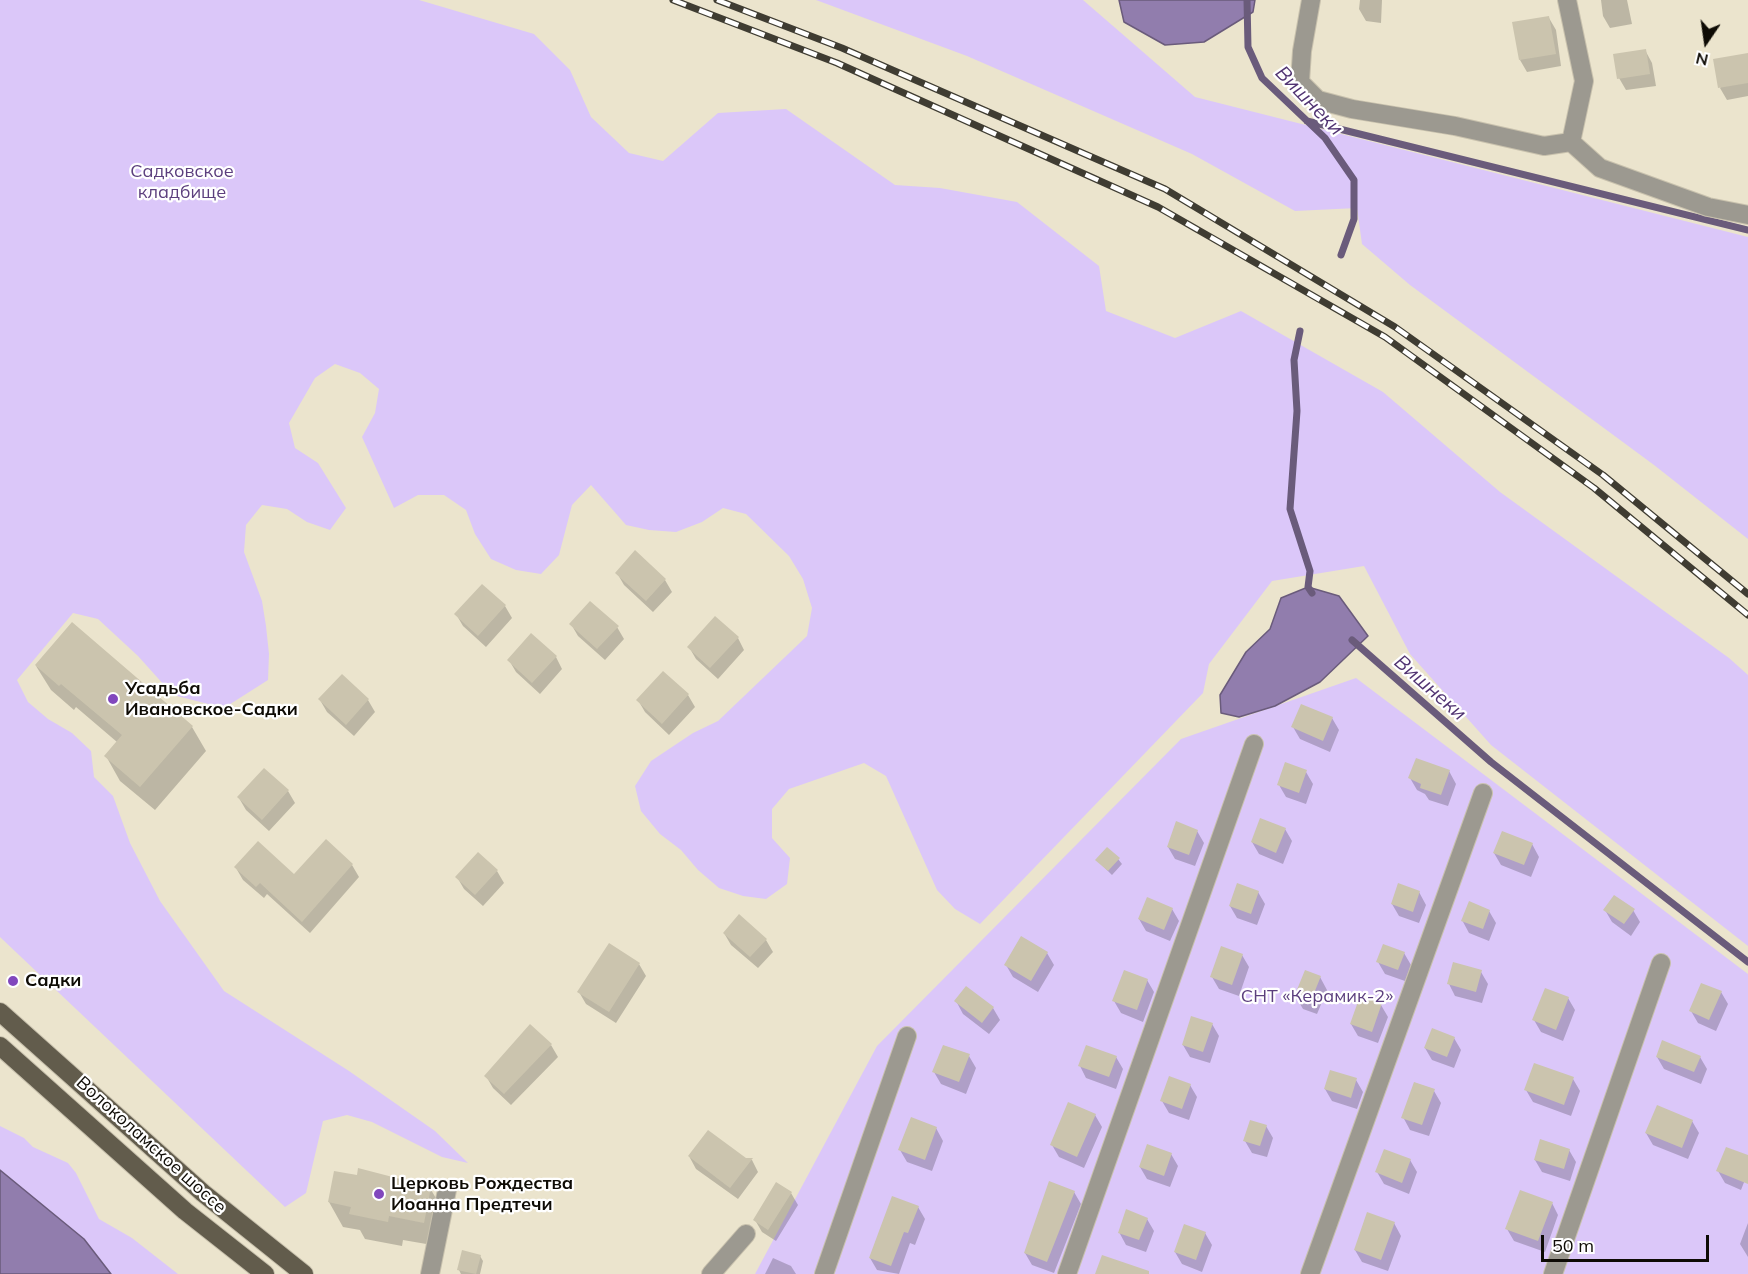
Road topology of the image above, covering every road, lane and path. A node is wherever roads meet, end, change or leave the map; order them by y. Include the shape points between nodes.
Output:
1 (1311, 0) edge
2 (1567, 0) edge
3 (1571, 142) junction
4 (1748, 215) edge
5 (1254, 744) dead end
6 (1483, 793) dead end
7 (1661, 963) dead end
8 (0, 1012) edge
9 (907, 1036) dead end
10 (0, 1046) edge
11 (8, 1056) edge
12 (447, 1190) dead end
13 (746, 1234) dead end
14 (265, 1274) edge
15 (304, 1274) edge
16 (430, 1274) edge
17 (711, 1274) edge
18 (824, 1274) edge
19 (1067, 1274) edge
20 (1310, 1274) edge
21 (1553, 1274) edge

1 - 3 lane via 1300,81 1318,100 1352,110 1455,126 1544,146
2 - 3 lane via 1584,81
3 - 4 lane via 1600,168 1707,207
5 - 19 lane
6 - 20 lane
7 - 21 lane
8 - 15 main road, Волоколамское шоссе via 203,1193
9 - 18 lane
10 - 11 main road, Волоколамское шоссе
11 - 14 main road, Волоколамское шоссе via 185,1211
12 - 16 lane
13 - 17 lane

